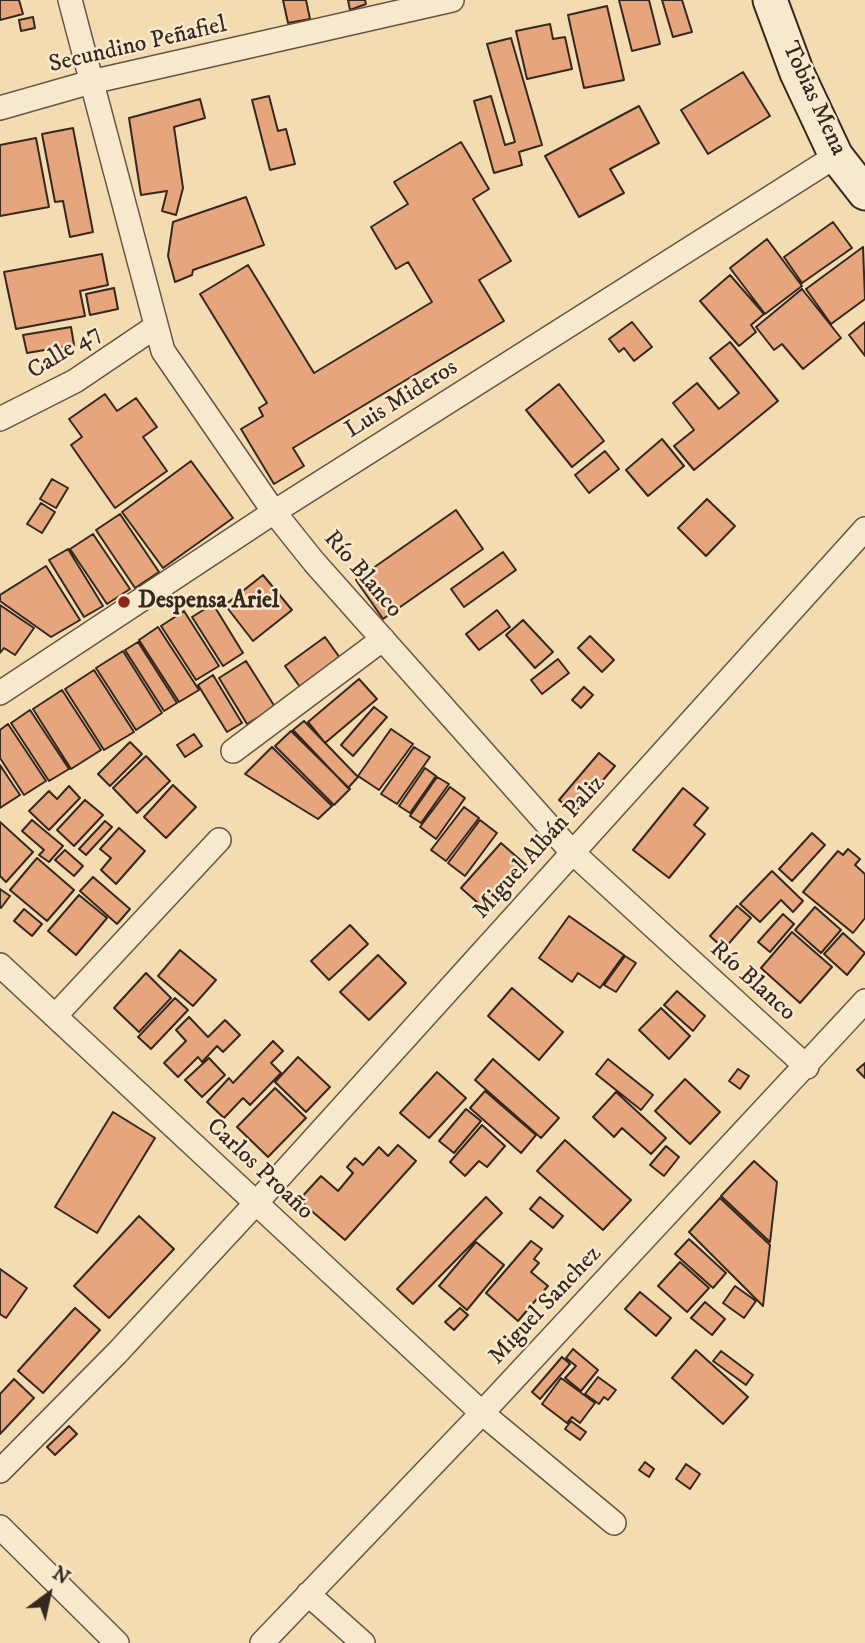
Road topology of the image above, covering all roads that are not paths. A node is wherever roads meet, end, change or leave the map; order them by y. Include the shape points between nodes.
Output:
1 (70, 0) edge
2 (452, 0) edge
3 (770, 0) edge
4 (91, 82) junction
5 (0, 108) edge
6 (836, 156) junction
7 (865, 193) edge
8 (155, 327) junction
9 (0, 419) edge
10 (274, 512) junction
11 (865, 529) edge
12 (383, 639) junction
13 (0, 693) edge
14 (233, 751) dead end
15 (219, 840) dead end
16 (572, 852) junction
17 (0, 965) edge
18 (865, 1001) edge
19 (56, 1015) junction
20 (807, 1067) junction
21 (256, 1203) junction
22 (482, 1413) junction
23 (0, 1471) edge
24 (614, 1523) dead end
25 (8, 1534) edge
26 (308, 1594) junction
27 (117, 1643) edge
28 (262, 1643) edge
29 (363, 1643) edge

1 - 4 street, Río Blanco
2 - 4 street, Secundino Peñafiel
3 - 6 street, Tobias Mena via 797,73
4 - 5 street, Secundino Peñafiel
4 - 8 street, Río Blanco
6 - 7 street, Tobias Mena
6 - 10 street, Luis Mideros
8 - 9 street, Calle 47 via 75,382
8 - 10 street, Río Blanco via 163,351
10 - 12 street, Río Blanco
10 - 13 street, Luis Mideros
11 - 16 street, Miguel Albán Paliz
12 - 14 street
12 - 16 street, Río Blanco
15 - 19 street
16 - 20 street, Río Blanco
16 - 21 street, Miguel Albán Paliz
17 - 19 street, Carlos Proaño
18 - 20 street, Miguel Sanchez
19 - 21 street, Carlos Proaño
20 - 22 street, Miguel Sanchez
21 - 22 street, Carlos Proaño
21 - 23 street, Miguel Albán Paliz
22 - 24 street, Carlos Proaño
22 - 26 street, Miguel Sanchez
25 - 27 street
26 - 28 street, Miguel Sanchez
26 - 29 street

